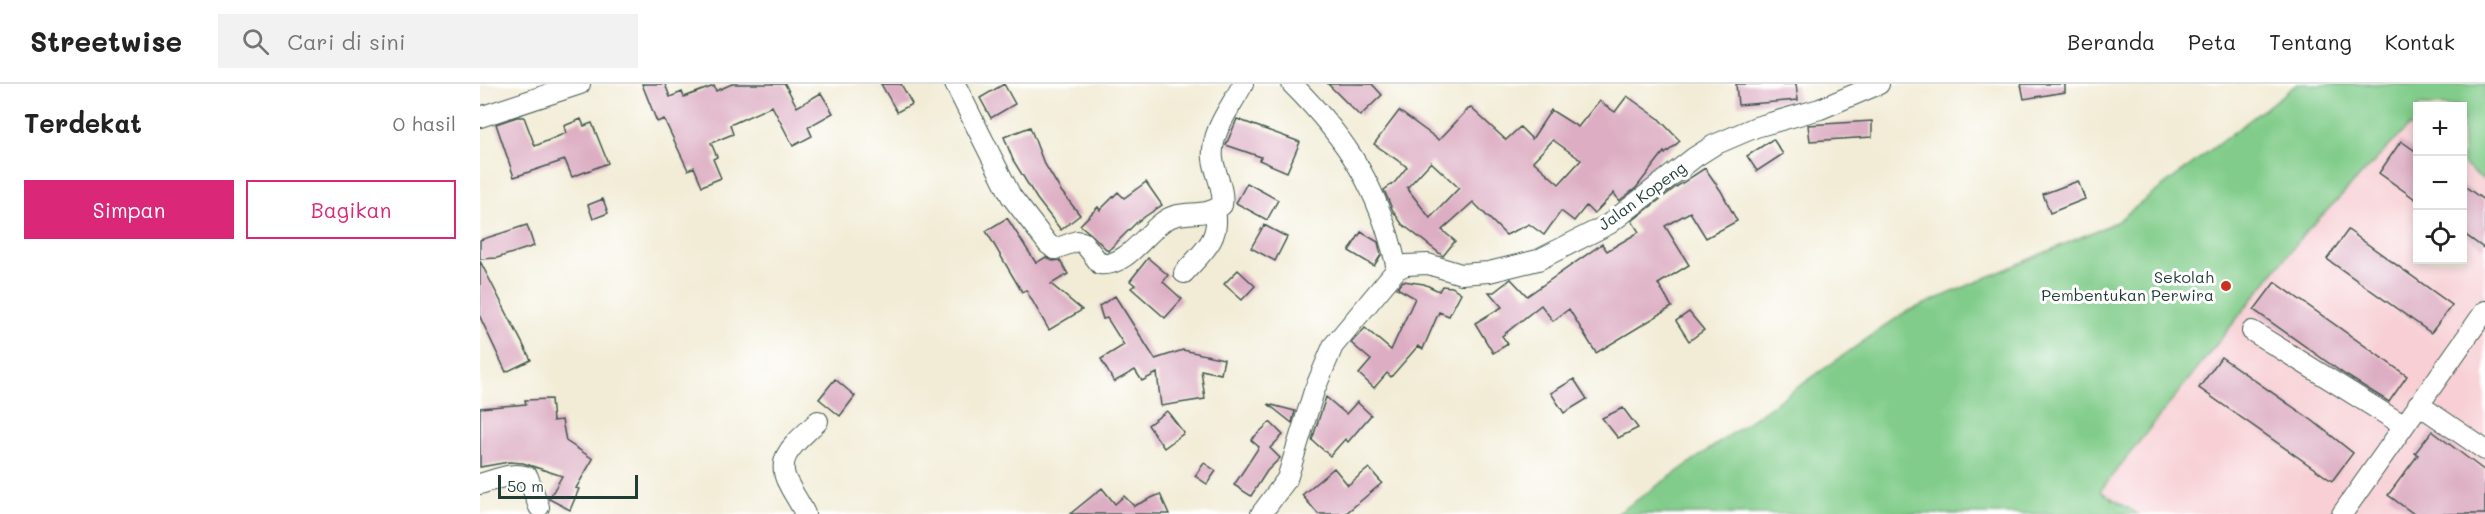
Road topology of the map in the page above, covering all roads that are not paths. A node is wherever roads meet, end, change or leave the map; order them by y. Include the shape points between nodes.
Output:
1 (580, 84) edge
2 (955, 84) edge
3 (1243, 84) edge
4 (1292, 84) edge
5 (1879, 84) edge
6 (480, 117) edge
7 (1215, 210) junction
8 (1397, 269) junction
9 (1184, 273) dead end
10 (2485, 311) edge
11 (2252, 330) dead end
12 (2418, 404) junction
13 (818, 421) dead end
14 (2403, 425) junction
15 (2485, 450) edge
16 (480, 484) edge
17 (539, 507) dead end
18 (805, 514) edge
19 (1261, 514) edge
20 (2342, 514) edge

1 - 6 street
2 - 7 street via 1011,196 1052,248 1083,242 1100,264 1108,265 1126,255 1164,220
3 - 7 street via 1213,147 1223,197 1222,205
4 - 8 street via 1331,124 1357,162 1375,195
5 - 8 street, Jalan Kopeng via 1714,145 1609,224 1538,260 1489,272 1461,274 1428,264
7 - 9 street via 1215,237
8 - 19 street via 1333,346 1314,391 1287,479
10 - 12 street
11 - 14 street
12 - 14 street
12 - 15 street
13 - 18 street via 784,458 782,470
14 - 20 street
16 - 17 street via 528,477

